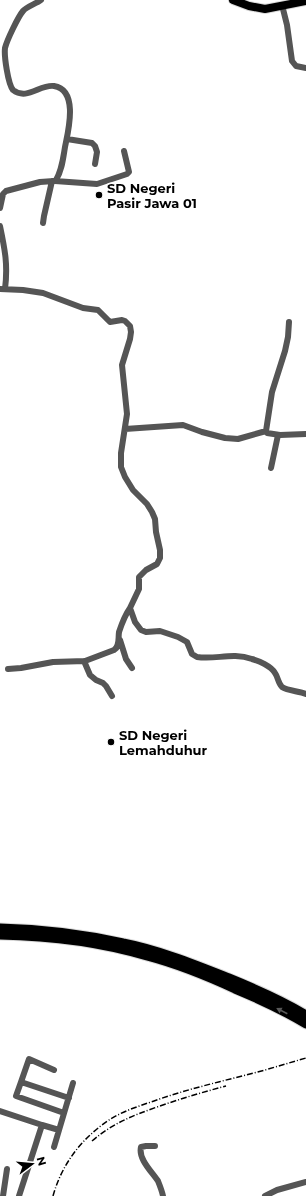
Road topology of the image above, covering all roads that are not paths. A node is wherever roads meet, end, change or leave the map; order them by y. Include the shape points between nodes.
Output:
1 (41, 0) edge
2 (233, 0) edge
3 (306, 1) edge
4 (282, 5) junction
5 (306, 68) edge
6 (67, 139) junction
7 (124, 151) dead end
8 (95, 164) dead end
9 (54, 181) junction
10 (0, 208) edge
11 (43, 223) dead end
12 (0, 226) edge
13 (2, 289) edge
14 (289, 322) dead end
15 (125, 429) junction
16 (266, 431) junction
17 (306, 434) edge
18 (278, 435) junction
19 (271, 468) dead end
20 (130, 608) junction
21 (119, 637) junction
22 (84, 661) junction
23 (132, 668) dead end
24 (8, 669) dead end
25 (306, 694) edge
26 (112, 696) dead end
27 (0, 928) edge
28 (0, 935) edge
29 (260, 995) junction
30 (306, 1015) edge
31 (306, 1024) edge
32 (54, 1070) dead end
33 (21, 1082) junction
34 (73, 1083) dead end
35 (69, 1098) junction
36 (0, 1111) edge
37 (64, 1113) junction
38 (42, 1125) junction
39 (59, 1130) junction
40 (155, 1146) dead end
41 (54, 1147) dead end
42 (7, 1168) dead end
43 (306, 1182) edge
44 (3, 1196) edge
45 (19, 1196) edge
46 (163, 1196) edge
47 (265, 1196) edge

1 - 6 street via 23,11 6,45 5,58 13,90 20,94 52,86 64,92 68,98 70,115
2 - 4 main road via 262,9
3 - 4 main road
4 - 5 street via 292,61 296,66
6 - 8 street via 92,143 96,152
6 - 9 street via 60,172
7 - 9 street via 129,172 127,174 97,184
9 - 10 street via 6,191
9 - 11 street
12 - 13 street via 6,260
13 - 15 street via 43,293 83,308 98,310 110,322 124,320 129,324 131,337 122,365 127,411
14 - 16 street via 286,351 272,392
15 - 16 street via 183,425 225,438 238,439
15 - 20 street via 121,467 125,477 152,512 160,552 157,564 139,577 139,589
16 - 18 street
17 - 18 street
18 - 19 street
20 - 21 street via 124,618
20 - 25 street via 135,622 143,631 160,631 178,637 187,642 192,654 197,657 237,655 252,658 273,670 283,687
21 - 22 street via 114,650
21 - 23 street
22 - 24 street via 53,662
22 - 26 street via 90,675 103,683
27 - 29 highway via 65,933 124,943 198,966
28 - 29 highway via 78,941 118,948
29 - 30 highway
31 -> 29 highway
32 - 33 street via 29,1059
33 - 35 street
33 - 37 street via 16,1096
34 - 35 street
35 - 37 street
36 - 38 street
37 - 39 street
38 - 39 street
38 - 45 street
39 - 41 street
40 - 46 street via 146,1146 141,1150
42 - 44 street
43 - 47 street

